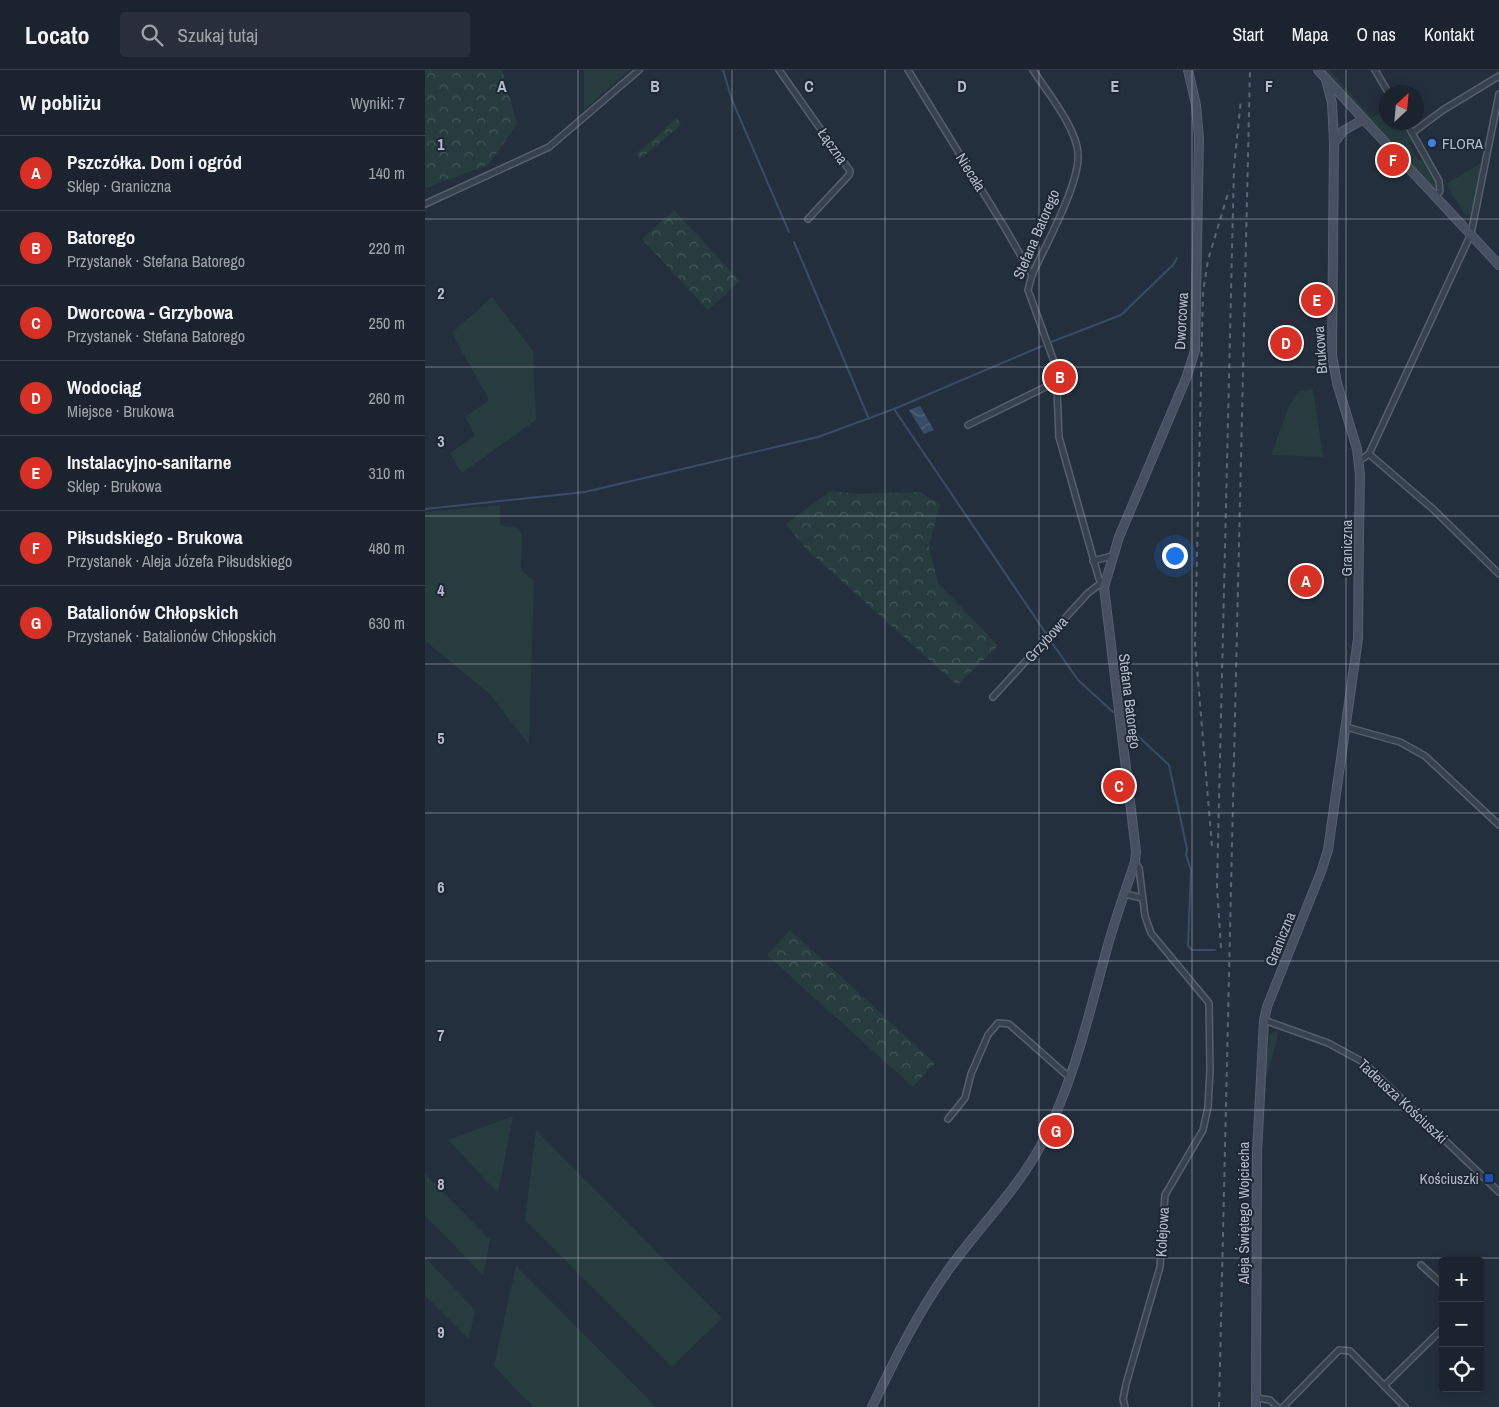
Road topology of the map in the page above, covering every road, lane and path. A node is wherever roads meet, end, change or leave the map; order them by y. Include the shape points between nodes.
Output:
1 (639, 70) edge
2 (779, 70) edge
3 (908, 70) edge
4 (1033, 70) edge
5 (1188, 70) edge
6 (1318, 70) edge
7 (1375, 70) edge
8 (1499, 76) edge
9 (1325, 80) junction
10 (1384, 85) edge
11 (1499, 94) edge
12 (1348, 104) junction
13 (1333, 116) junction
14 (1362, 120) junction
15 (1410, 130) edge
16 (1412, 133) junction
17 (1334, 144) junction
18 (1435, 197) junction
19 (425, 204) edge
20 (808, 219) dead end
21 (1471, 234) junction
22 (1499, 264) edge
23 (1032, 275) junction
24 (1057, 382) junction
25 (968, 425) dead end
26 (1369, 454) junction
27 (1359, 460) junction
28 (1112, 556) junction
29 (1093, 561) junction
30 (1499, 574) edge
31 (1102, 586) junction
32 (993, 697) dead end
33 (1346, 727) junction
34 (1499, 825) edge
35 (1135, 862) junction
36 (1125, 894) junction
37 (1142, 898) junction
38 (1209, 1003) joint
39 (1264, 1020) junction
40 (1071, 1079) junction
41 (948, 1119) dead end
42 (1499, 1192) edge
43 (1421, 1265) dead end
44 (1439, 1281) edge
45 (1439, 1332) edge
46 (1385, 1386) junction
47 (1256, 1398) junction
48 (872, 1407) edge
49 (1125, 1407) edge
50 (1256, 1407) edge
51 (1277, 1407) edge
52 (1283, 1407) edge
53 (1405, 1407) edge

1 - 19 street via 549,147
2 - 20 street, Łączna via 850,171
3 - 23 street, Niecała
4 - 23 street, Stefana Batorego via 1069,128 1078,153 1072,185
5 - 28 street, Dworcowa via 1199,138 1195,350
6 - 9 street
7 - 10 street
8 - 16 street via 1451,104
9 - 12 street
9 - 13 street, Brukowa
11 - 21 street
12 - 13 street via 1337,109
12 - 14 street
13 - 17 street, Brukowa
14 - 17 street via 1343,131
14 - 18 street
15 - 16 street
16 - 18 street via 1441,187
17 - 27 street, Brukowa via 1332,355
18 - 21 street
21 - 22 street
21 - 26 street
23 - 24 street, Stefana Batorego via 1028,290 1056,366
24 - 25 street
24 - 29 street, Stefana Batorego via 1059,438
26 - 27 street
26 - 30 street via 1434,510
27 - 33 street, Graniczna via 1359,638
28 - 29 street
28 - 31 street, Dworcowa
29 - 31 street, Stefana Batorego
31 - 32 street, Grzybowa via 1088,593
31 - 35 street, Stefana Batorego
33 - 34 street via 1400,742 1425,756
33 - 39 street, Graniczna via 1328,850
35 - 36 street
35 - 37 street, Stefana Batorego via 1139,868
36 - 37 street
36 - 40 street
37 - 38 street, Stefana Batorego via 1151,933
38 - 49 street, Kolejowa via 1210,1070 1206,1120 1165,1195 1160,1267 1126,1384
39 - 42 street, Tadeusza Kościuszki via 1328,1043 1363,1062
39 - 47 street, Aleja Świętego Wojciecha via 1257,1153
40 - 41 street via 1009,1024 999,1023 988,1035 971,1074 965,1098
40 - 48 street via 1031,1163 928,1300 899,1349
43 - 44 street
45 - 46 street
46 - 52 street via 1350,1351 1339,1350
46 - 53 street
47 - 50 street, Aleja Świętego Wojciecha
47 - 51 street via 1270,1400

